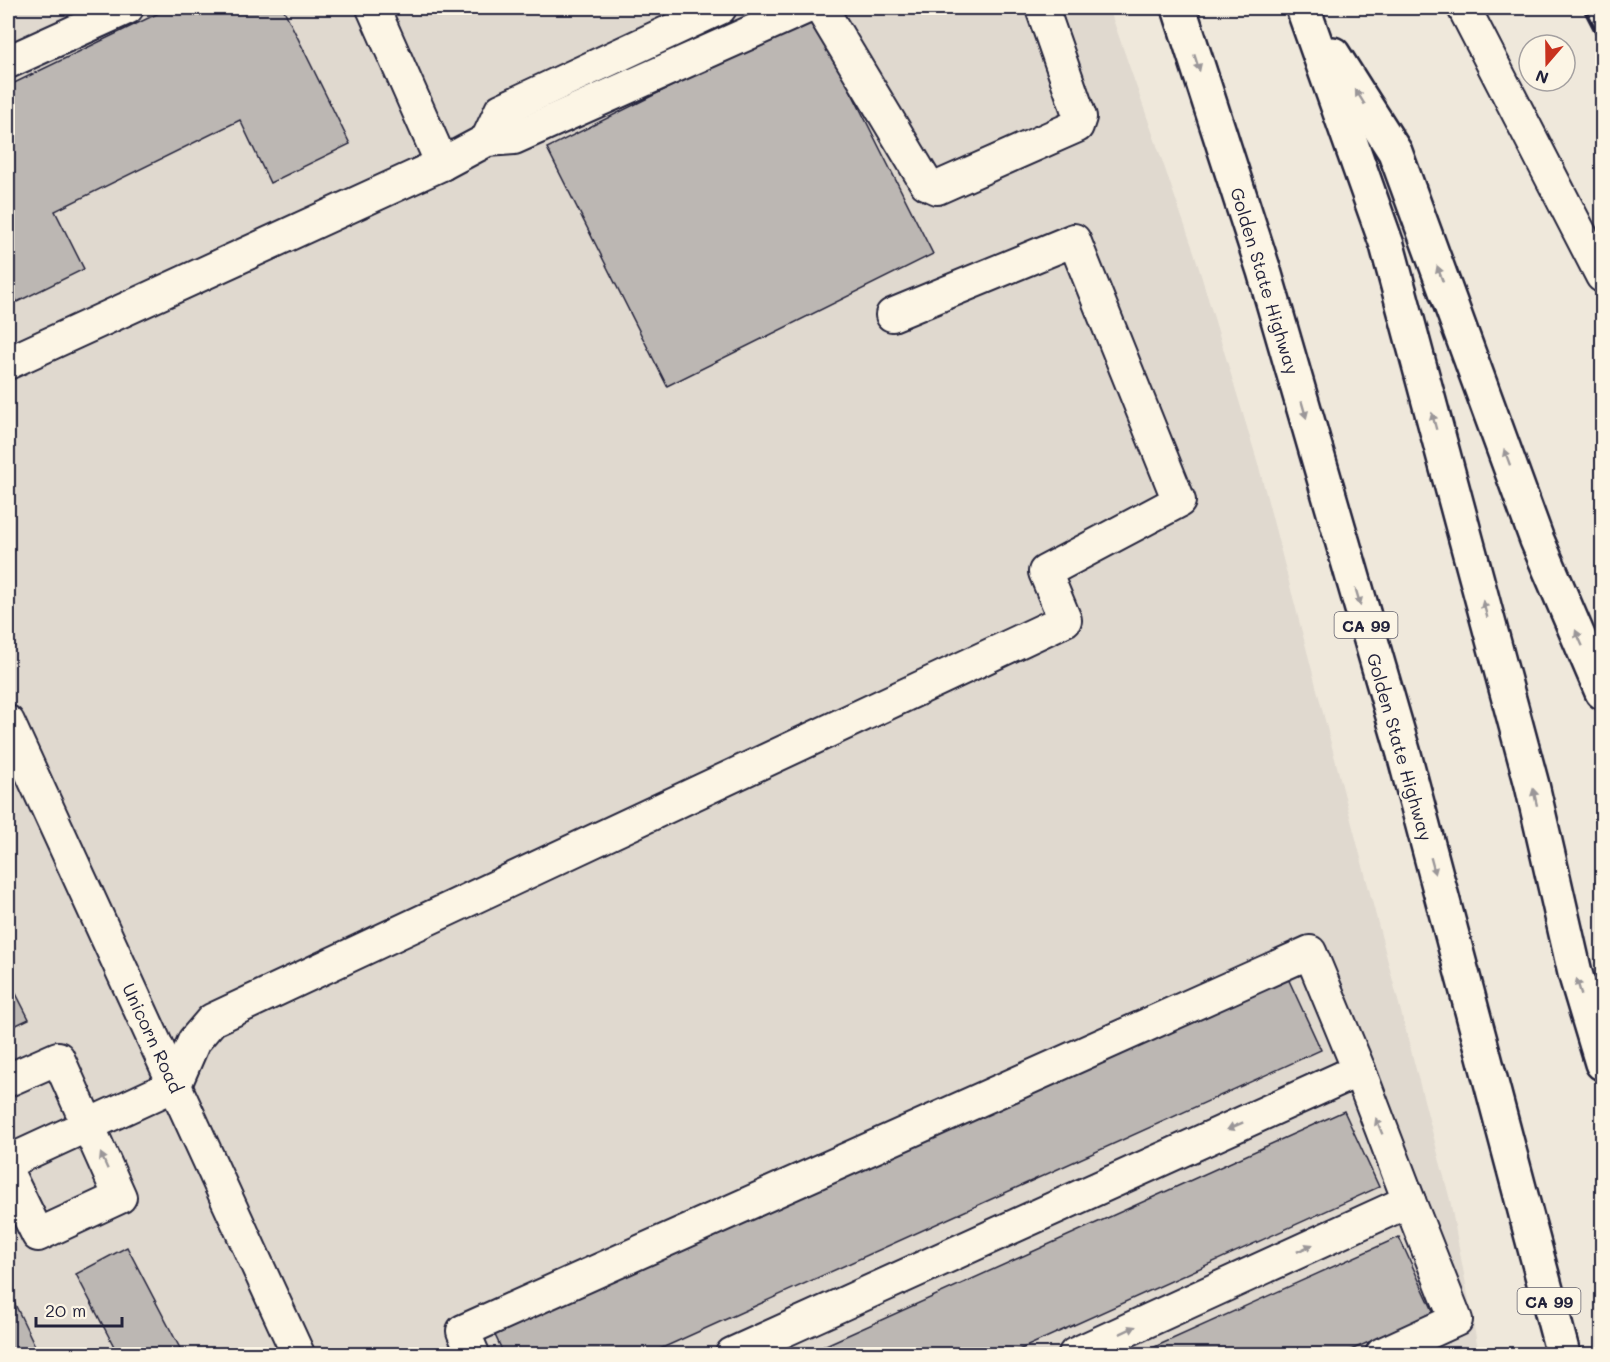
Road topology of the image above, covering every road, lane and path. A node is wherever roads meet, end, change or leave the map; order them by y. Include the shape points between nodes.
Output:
1 (127, 8) edge
2 (373, 8) edge
3 (720, 8) edge
4 (805, 8) edge
5 (821, 8) edge
6 (1042, 8) edge
7 (1179, 8) edge
8 (1303, 8) edge
9 (1464, 8) edge
10 (8, 62) edge
11 (487, 140) junction
12 (442, 164) junction
13 (1602, 276) edge
14 (892, 315) dead end
15 (8, 363) edge
16 (1602, 692) edge
17 (8, 722) edge
18 (1602, 1063) edge
19 (1359, 1070) junction
20 (8, 1080) edge
21 (175, 1086) junction
22 (88, 1125) junction
23 (8, 1162) edge
24 (8, 1174) edge
25 (1409, 1201) junction
26 (1534, 1248) junction
27 (298, 1354) edge
28 (473, 1354) edge
29 (732, 1354) edge
30 (1075, 1354) edge
31 (1382, 1354) edge
32 (1553, 1354) edge
33 (1563, 1354) edge

1 - 10 street
2 - 12 street
3 - 11 street via 501,110
4 - 11 street via 514,138
5 - 6 street via 926,183 937,188 1077,126 1080,117
7 -> 26 highway, Golden State Highway / CA 99 via 1264,271 1397,731
16 -> 8 highway via 1537,540 1395,152
18 -> 8 highway via 1575,973 1532,785 1387,245
9 - 13 street
11 - 12 street
12 - 15 street
14 - 21 street via 1074,240 1179,501 1045,572 1065,620 212,1020 194,1041
17 - 21 street, Unicorn Road
25 -> 19 street
19 - 28 street via 1310,952 463,1331
19 -> 29 street
20 - 22 street via 58,1058
21 - 22 street
21 - 27 street, Unicorn Road
22 - 23 street
24 -> 22 street via 38,1235 120,1197
30 -> 25 street
25 - 31 street via 1456,1320
26 - 32 highway
26 - 33 highway, Golden State Highway / CA 99

